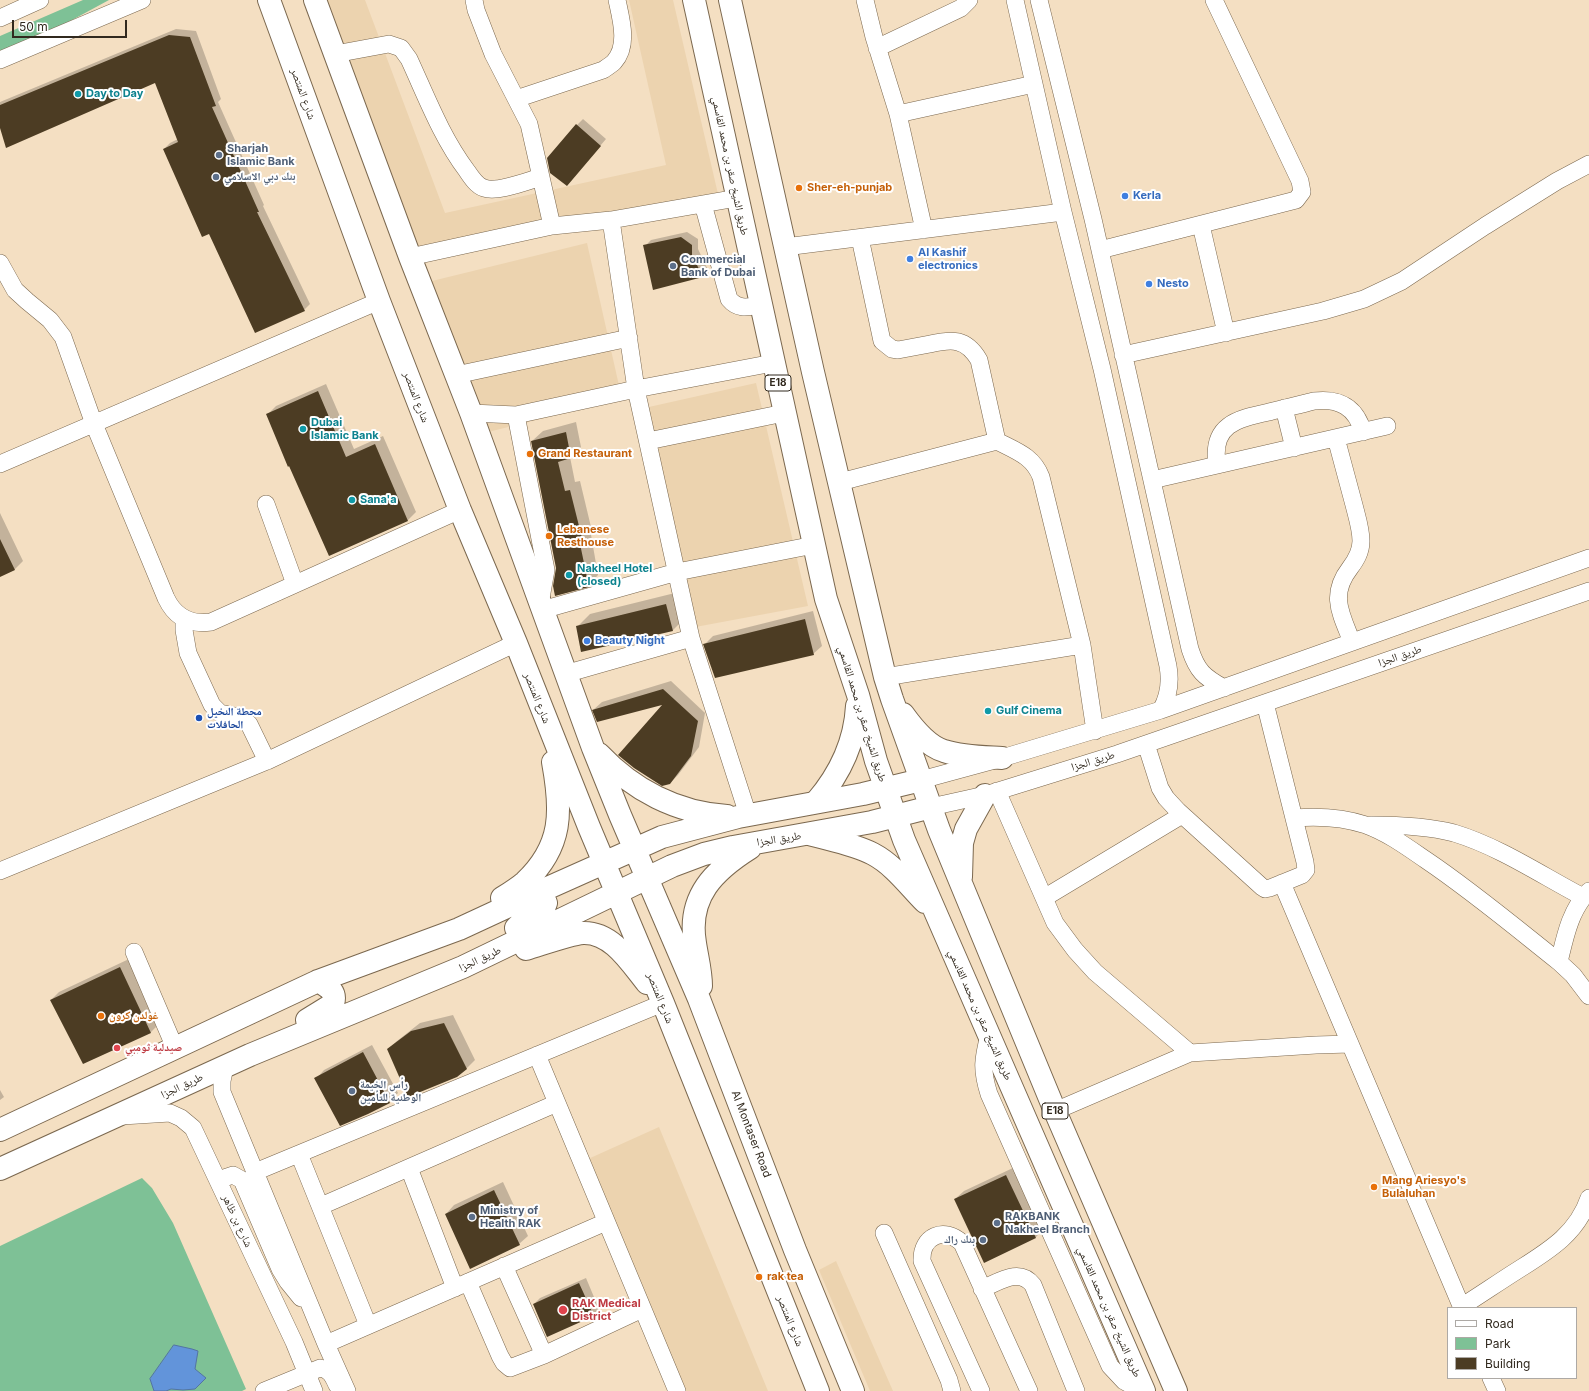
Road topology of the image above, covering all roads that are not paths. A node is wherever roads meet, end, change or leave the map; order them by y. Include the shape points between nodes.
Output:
1 (40, 0) edge
2 (114, 0) edge
3 (142, 0) edge
4 (315, 0) edge
5 (474, 0) edge
6 (617, 0) edge
7 (694, 0) edge
8 (730, 0) edge
9 (865, 0) edge
10 (970, 0) edge
11 (1015, 0) edge
12 (1039, 0) edge
13 (1214, 0) edge
14 (268, 4) edge
15 (0, 18) edge
16 (89, 22) junction
17 (877, 48) junction
18 (335, 54) junction
19 (0, 60) edge
20 (1034, 84) junction
21 (516, 99) junction
22 (898, 114) junction
23 (1589, 164) edge
24 (541, 177) junction
25 (737, 198) junction
26 (704, 204) junction
27 (1063, 212) junction
28 (611, 220) junction
29 (1201, 225) junction
30 (552, 226) junction
31 (924, 230) junction
32 (860, 238) junction
33 (785, 247) junction
34 (1100, 250) junction
35 (410, 257) junction
36 (0, 263) edge
37 (379, 301) junction
38 (761, 305) junction
39 (1226, 333) junction
40 (629, 338) junction
41 (1123, 355) junction
42 (773, 363) junction
43 (456, 375) junction
44 (636, 389) junction
45 (1284, 408) junction
46 (471, 413) junction
47 (784, 413) junction
48 (516, 415) junction
49 (94, 424) junction
50 (1387, 426) dead end
51 (1363, 432) junction
52 (1336, 438) junction
53 (648, 441) junction
54 (997, 441) junction
55 (1294, 448) junction
56 (0, 464) edge
57 (1217, 465) junction
58 (1152, 480) junction
59 (840, 482) junction
60 (266, 504) dead end
61 (460, 510) junction
62 (814, 546) junction
63 (1589, 558) edge
64 (677, 572) junction
65 (295, 584) junction
66 (1589, 591) edge
67 (541, 607) junction
68 (1183, 618) junction
69 (184, 619) junction
70 (1159, 626) junction
71 (691, 638) junction
72 (1352, 642) junction
73 (516, 643) junction
74 (1082, 645) junction
75 (565, 674) junction
76 (886, 677) junction
77 (1224, 688) junction
78 (858, 695) junction
79 (892, 699) junction
80 (1265, 703) junction
81 (1161, 710) junction
82 (544, 714) junction
83 (1095, 731) junction
84 (1146, 744) junction
85 (593, 748) junction
86 (1002, 758) junction
87 (267, 761) junction
88 (921, 780) junction
89 (886, 788) junction
90 (991, 793) junction
91 (816, 802) junction
92 (931, 807) junction
93 (1182, 815) junction
94 (743, 816) junction
95 (896, 816) junction
96 (1294, 818) junction
97 (1366, 825) junction
98 (809, 834) junction
99 (760, 842) junction
100 (635, 849) junction
101 (604, 863) junction
102 (0, 871) edge
103 (648, 878) junction
104 (1282, 883) junction
105 (961, 884) junction
106 (541, 891) junction
107 (617, 893) junction
108 (1586, 894) edge
109 (1044, 898) junction
110 (935, 912) junction
111 (460, 929) junction
112 (516, 942) junction
113 (134, 952) dead end
114 (1559, 962) junction
115 (463, 967) junction
116 (318, 981) junction
117 (1589, 996) edge
118 (699, 999) junction
119 (663, 1003) junction
120 (1350, 1044) junction
121 (175, 1048) junction
122 (1190, 1053) junction
123 (250, 1055) junction
124 (537, 1055) junction
125 (225, 1066) junction
126 (557, 1104) junction
127 (1055, 1111) junction
128 (114, 1117) junction
129 (0, 1130) edge
130 (299, 1154) junction
131 (409, 1168) junction
132 (0, 1169) edge
133 (255, 1172) junction
134 (218, 1180) junction
135 (321, 1206) junction
136 (1588, 1209) edge
137 (606, 1222) junction
138 (884, 1233) dead end
139 (504, 1266) junction
140 (462, 1285) junction
141 (982, 1289) junction
142 (310, 1306) junction
143 (1462, 1307) edge
144 (642, 1309) junction
145 (368, 1325) junction
146 (326, 1344) junction
147 (544, 1355) junction
148 (307, 1373) junction
149 (1492, 1379) edge
150 (264, 1391) edge
151 (314, 1391) edge
152 (340, 1391) edge
153 (347, 1391) edge
154 (677, 1391) edge
155 (818, 1391) edge
156 (853, 1391) edge
157 (952, 1391) edge
158 (981, 1391) edge
159 (1029, 1391) edge
160 (1076, 1391) edge
161 (1143, 1391) edge
162 (1176, 1391) edge
163 (1497, 1391) edge

1 - 15 street
2 - 16 street
3 - 16 street
4 - 18 main road
5 - 21 street via 493,54
6 - 21 street via 623,29 621,49 614,62 603,70
7 - 25 main road, طريق الشيخ صقر بن محمد القاسمي / E18
8 - 33 main road, E18
9 - 17 street
10 - 17 street via 961,8
11 - 20 street
12 - 34 street
13 - 29 street via 1296,174 1302,192 1296,200
14 - 37 main road, شارع المنتصر
16 - 19 street
17 - 22 street
18 - 24 street via 389,44 401,48 409,59 443,136 473,180 483,188 492,190
18 - 35 main road
20 - 22 street
20 - 27 street
21 - 24 street via 529,124
22 - 31 street
23 - 39 street via 1557,181 1383,291 1344,306
24 - 30 street
25 - 26 street
25 - 38 main road, طريق الشيخ صقر بن محمد القاسمي / E18
26 - 28 street
26 - 38 street via 728,299 741,307
27 - 31 street
27 - 70 street via 1102,369
28 - 30 street
28 - 40 street
29 - 34 street
29 - 39 street
30 - 35 street
31 - 32 street
32 - 33 street
32 - 54 street via 882,341 892,349 898,350 947,340 957,341 973,350 979,360
33 - 59 main road, E18
34 - 41 street
35 - 43 main road
36 - 49 street via 15,290 60,331
37 - 49 street
37 - 61 main road, شارع المنتصر
38 - 42 main road, طريق الشيخ صقر بن محمد القاسمي / E18
39 - 41 street
40 - 43 street
40 - 44 street
41 - 58 street
42 - 44 street
42 - 47 main road, طريق الشيخ صقر بن محمد القاسمي / E18
43 - 46 main road
44 - 48 street
44 - 53 street
45 - 51 street via 1314,401 1335,401 1354,412
45 - 55 street
45 - 57 street via 1239,419 1229,424 1217,443
46 - 48 street
46 - 67 main road
47 - 53 street
47 - 62 main road, طريق الشيخ صقر بن محمد القاسمي / E18
48 - 67 street via 546,570
49 - 56 street
49 - 69 street via 166,598 173,610
50 - 51 street
51 - 52 street
52 - 55 street
52 - 72 street via 1361,534 1360,552 1342,578 1337,597 1338,607
53 - 64 street
54 - 59 street
54 - 74 street via 1031,460 1037,467
55 - 57 street
57 - 58 street
58 - 68 street
59 - 76 main road, E18
60 - 65 street
61 - 65 street
61 - 73 main road, شارع المنتصر
62 - 64 street
62 - 78 main road, طريق الشيخ صقر بن محمد القاسمي / E18 via 826,599
63 - 72 street
64 - 67 street
64 - 71 street
65 - 69 street via 212,622 202,623
66 - 80 street, طريق الجزا
67 - 75 main road
68 - 70 street
68 - 77 street via 1197,667 1202,674
69 - 87 street via 188,653 212,704 220,713 239,717 249,724
70 - 81 street via 1170,680 1169,694
71 - 75 street
71 - 94 street
72 - 77 street
73 - 82 main road, شارع المنتصر
73 - 87 street
74 - 76 street
74 - 83 street
75 - 85 main road
76 - 79 main road, E18
77 - 81 street
78 - 89 main road, طريق الشيخ صقر بن محمد القاسمي / E18
78 - 91 main road via 854,732 845,759 834,779
79 - 86 main road via 921,736 943,751
79 - 88 main road, E18
80 - 84 street, طريق الجزا
80 - 96 street
81 - 83 street
82 - 101 main road, شارع المنتصر
82 - 111 main road via 558,786 558,824 552,842 542,862 524,883
83 - 86 street
84 - 90 street, طريق الجزا
84 - 93 street via 1160,788
85 - 94 main road via 611,767 654,796 695,812
85 - 100 main road
86 - 88 street
87 - 102 street
88 - 89 main road
88 - 92 main road, E18
89 - 91 main road
89 - 95 main road, طريق الشيخ صقر بن محمد القاسمي / E18
90 - 92 street, طريق الجزا
90 - 105 main road via 969,821 962,843
90 - 109 street
91 - 94 main road
92 - 95 main road, طريق الجزا
92 - 105 main road, E18
93 - 104 street via 1262,887 1270,888
93 - 109 street
94 - 100 main road via 662,837
95 - 98 main road, طريق الجزا
95 - 110 main road, طريق الشيخ صقر بن محمد القاسمي / E18
96 - 97 street via 1330,817
96 - 104 street via 1306,870 1302,875
97 - 108 street via 1432,829 1472,839
97 - 114 street via 1399,842 1452,878
98 - 99 main road, طريق الجزا
98 - 110 main road via 858,847 875,855 890,866
99 - 103 main road, طريق الجزا via 704,854
99 - 118 main road via 718,871 707,884 699,900 695,914 694,942 700,970
100 - 101 main road
100 - 103 main road
101 - 106 main road
101 - 107 main road, شارع المنتصر
103 - 107 main road, طريق الجزا
103 - 118 main road, Al Montaser Road
104 - 120 street
105 - 127 main road, E18
106 - 111 main road
106 - 112 main road via 545,907 541,913 517,926 514,936
107 - 112 main road, طريق الجزا
107 - 119 main road, شارع المنتصر
108 - 114 street via 1578,904 1566,932
109 - 122 street via 1056,923 1095,972
110 - 161 main road, طريق الشيخ صقر بن محمد القاسمي / E18
111 - 116 main road
112 - 115 main road, طريق الجزا
113 - 121 street
114 - 117 street
115 - 119 main road via 581,933 599,935 614,944
115 - 123 main road, طريق الجزا
116 - 121 main road
116 - 123 main road via 331,989 335,995 333,1004
118 - 156 main road, Al Montaser Road via 795,1250
119 - 124 street
119 - 155 main road, شارع المنتصر
120 - 122 street
120 - 143 street
121 - 129 main road
122 - 127 street
123 - 125 main road, طريق الجزا
124 - 126 street
124 - 130 street
125 - 128 main road, طريق الجزا
125 - 133 street via 222,1092
126 - 131 street
126 - 137 street
127 - 162 main road, E18
128 - 132 main road, طريق الجزا
128 - 134 street, شارع بن ظاهر via 170,1113 181,1118 193,1128
130 - 133 street
130 - 135 street
131 - 135 street
131 - 140 street
133 - 142 street
134 - 142 street via 233,1175 242,1180 284,1276
134 - 148 street, شارع بن ظاهر
135 - 145 street
136 - 143 street via 1553,1248
137 - 139 street
137 - 144 street
138 - 157 street
139 - 140 street
139 - 147 street
140 - 145 street
140 - 147 street via 504,1363 510,1368
141 - 158 street via 962,1243 957,1239 940,1234 925,1244 922,1255 924,1266
141 - 159 street
141 - 160 street via 1013,1276 1022,1276 1030,1281
142 - 146 street
144 - 147 street
144 - 154 street
145 - 146 street
146 - 153 street
148 - 150 street
148 - 151 street, شارع بن ظاهر
148 - 152 street via 317,1368 326,1370 333,1376
149 - 163 street

